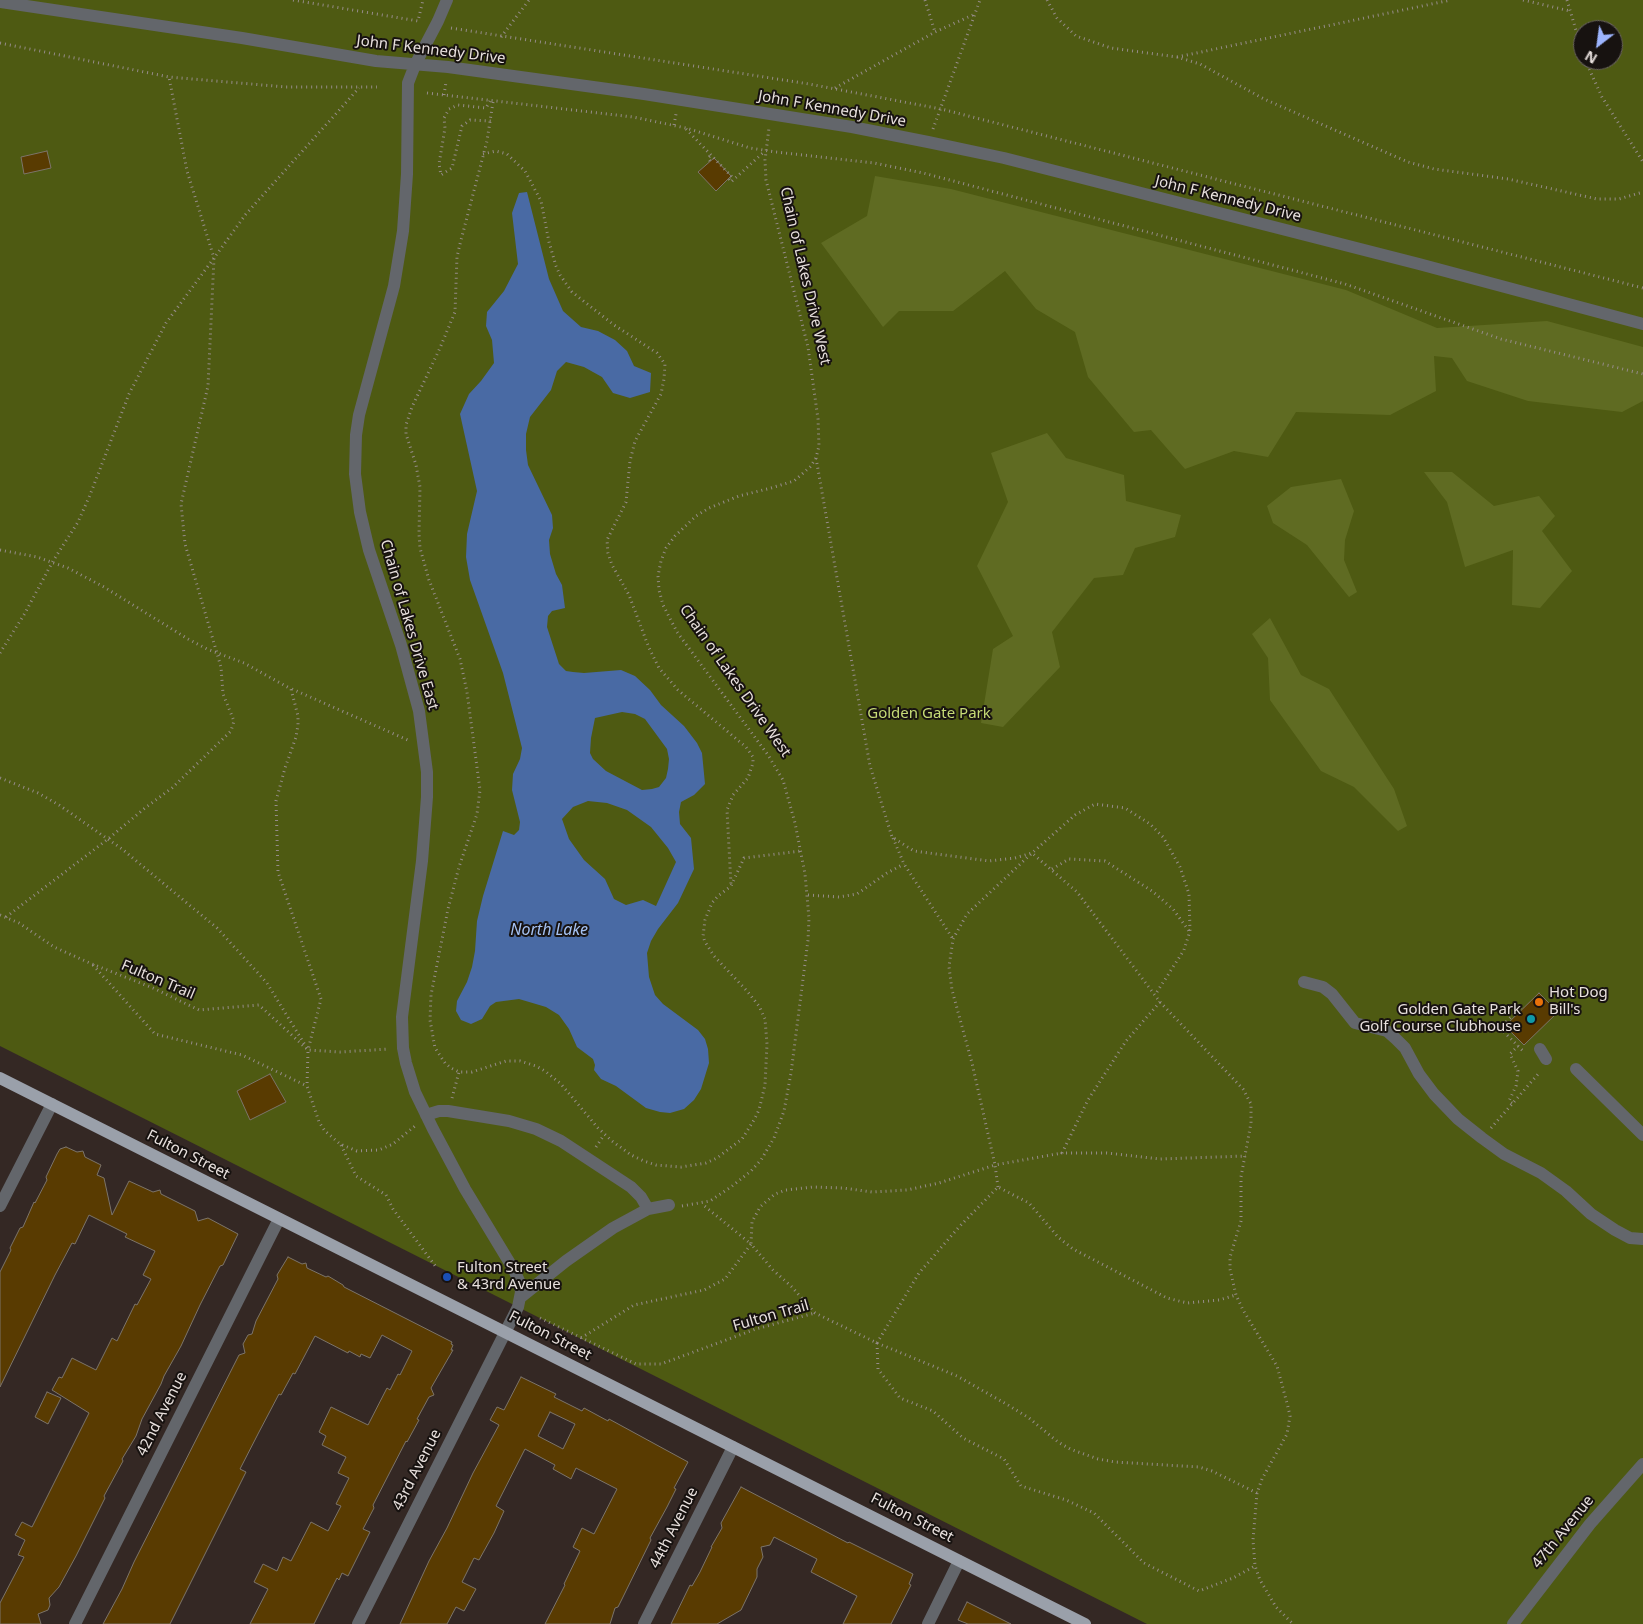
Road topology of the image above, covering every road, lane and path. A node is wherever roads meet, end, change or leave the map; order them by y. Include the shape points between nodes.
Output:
1 (293, 0) edge
2 (423, 0) edge
3 (447, 0) edge
4 (529, 0) edge
5 (925, 0) edge
6 (980, 0) edge
7 (1047, 0) edge
8 (1451, 0) edge
9 (1523, 0) edge
10 (1567, 0) edge
11 (0, 2) edge
12 (1570, 11) junction
13 (975, 14) junction
14 (1573, 21) edge
15 (451, 28) dead end
16 (935, 32) junction
17 (501, 37) junction
18 (0, 43) edge
19 (1177, 57) junction
20 (415, 65) junction
21 (1590, 70) edge
22 (169, 77) junction
23 (446, 82) dead end
24 (377, 87) dead end
25 (359, 88) junction
26 (836, 88) junction
27 (428, 93) dead end
28 (444, 95) junction
29 (491, 102) junction
30 (941, 109) junction
31 (771, 114) junction
32 (675, 119) dead end
33 (491, 121) junction
34 (674, 126) junction
35 (686, 128) junction
36 (928, 142) junction
37 (766, 150) junction
38 (483, 154) junction
39 (712, 155) junction
40 (710, 161) dead end
41 (1643, 162) edge
42 (728, 179) dead end
43 (734, 179) junction
44 (1643, 192) edge
45 (214, 258) junction
46 (1643, 288) edge
47 (1643, 324) edge
48 (1643, 374) edge
49 (816, 458) junction
50 (0, 550) edge
51 (53, 561) junction
52 (216, 652) junction
53 (0, 653) edge
54 (291, 689) junction
55 (425, 748) junction
56 (0, 778) edge
57 (892, 837) junction
58 (108, 840) junction
59 (801, 850) junction
60 (1032, 853) junction
61 (904, 864) junction
62 (1052, 869) junction
63 (732, 886) junction
64 (808, 895) junction
65 (0, 915) edge
66 (6, 917) junction
67 (1190, 931) junction
68 (953, 939) junction
69 (92, 964) junction
70 (1304, 982) dead end
71 (1154, 995) junction
72 (1160, 1002) junction
73 (1521, 1007) dead end
74 (1518, 1046) junction
75 (403, 1048) junction
76 (308, 1050) junction
77 (1526, 1054) dead end
78 (1543, 1059) dead end
79 (1576, 1069) dead end
80 (459, 1072) junction
81 (0, 1078) edge
82 (307, 1086) junction
83 (52, 1104) junction
84 (1512, 1104) junction
85 (448, 1111) junction
86 (426, 1115) junction
87 (1487, 1132) dead end
88 (1643, 1135) edge
89 (340, 1144) junction
90 (1062, 1153) junction
91 (1246, 1156) junction
92 (995, 1165) junction
93 (998, 1187) junction
94 (702, 1204) junction
95 (669, 1205) joint
96 (0, 1206) edge
97 (648, 1209) junction
98 (279, 1219) junction
99 (1643, 1239) edge
100 (751, 1244) junction
101 (436, 1267) dead end
102 (1236, 1295) junction
103 (521, 1298) junction
104 (815, 1312) junction
105 (540, 1318) dead end
106 (506, 1331) junction
107 (581, 1338) junction
108 (877, 1343) junction
109 (733, 1447) junction
110 (1643, 1464) edge
111 (1257, 1493) junction
112 (959, 1561) junction
113 (1255, 1566) junction
114 (75, 1624) edge
115 (358, 1624) edge
116 (644, 1624) edge
117 (928, 1624) edge
118 (1085, 1624) edge
119 (1293, 1624) edge
120 (1512, 1624) edge

1 - 2 path via 418,21
3 - 20 street, Chain of Lakes Drive East
4 - 17 path
5 - 16 path
6 - 13 path
7 - 19 path via 1057,18 1076,36 1111,48
8 - 19 path
9 - 12 path
10 - 12 path
11 - 20 street, John F Kennedy Drive
12 - 14 path
13 - 16 path
13 - 30 path
15 - 17 path
16 - 26 path
17 - 26 path
18 - 22 path
19 - 44 path via 1200,64 1264,99 1408,162 1434,169 1508,179 1597,199 1618,199
20 - 31 street, John F Kennedy Drive
20 - 55 street, Chain of Lakes Drive East via 407,91 404,231 394,286 359,415 355,455 357,494 364,530 419,710
21 - 41 path via 1602,97
22 - 25 path via 286,87
22 - 45 path via 187,171
23 - 28 path
24 - 25 path
25 - 45 path via 246,214
26 - 30 path
27 - 28 path
28 - 29 path
29 - 33 path
29 - 33 path via 486,108 458,106 449,109 444,118 439,164 441,175 452,168 462,126 470,120
29 - 34 path via 633,118
30 - 36 path
30 - 46 path
31 - 36 street, John F Kennedy Drive
31 - 37 path, Chain of Lakes Drive West
32 - 34 path
33 - 38 path
34 - 35 path
35 - 37 path
35 - 39 path
36 - 47 street, John F Kennedy Drive via 1023,163
37 - 43 path
37 - 48 path via 874,163 923,173 1345,284 1500,339
37 - 49 path, Chain of Lakes Drive West via 768,192 808,347 818,419
38 - 63 path via 496,151 507,154 525,171 541,201 560,275 572,292 657,353 664,364 661,394 635,441 628,494 607,540 608,553 630,595 659,668 678,690 746,747 752,757 748,778 733,795 727,810
38 - 80 path via 460,244 455,312 406,425 420,487 420,548 460,659 480,790 477,814 448,910 431,995 431,1032 435,1048 445,1062
39 - 40 path via 708,158
39 - 43 path
42 - 43 path via 731,182
45 - 51 path via 166,324 128,394 85,507
45 - 52 path via 208,386 181,504 186,550
49 - 57 path via 870,766
49 - 59 path, Chain of Lakes Drive West via 794,480 739,496 696,516 666,548 658,576 663,605 677,632 783,780
50 - 51 path
51 - 52 path via 104,587 176,633
51 - 53 path
52 - 54 path via 244,663
52 - 58 path via 223,694 234,721 231,731 180,781
54 - 55 path
54 - 76 path via 298,725 276,801 278,872 321,999
55 - 75 street, Chain of Lakes Drive East via 428,797 402,1017
56 - 58 path via 59,805
57 - 60 path via 914,852 989,861
57 - 61 path
58 - 66 path
58 - 76 path via 217,928 267,983
59 - 63 path via 744,858
59 - 64 path, Chain of Lakes Drive West
60 - 62 path
60 - 67 path via 1075,815 1095,804 1125,808 1150,824 1180,867 1189,894
60 - 68 path via 967,914
61 - 64 path via 857,894 839,897
61 - 68 path
62 - 67 path via 1069,859 1105,861 1152,891 1173,909
62 - 71 path via 1077,892
63 - 80 path via 718,896 708,912 705,942 759,1006 765,1019 767,1056 759,1110 742,1139 726,1153 694,1166 656,1165 631,1155 612,1141 561,1084 536,1066 506,1061 472,1072
64 - 94 path, Chain of Lakes Drive West via 808,940 803,980 791,1073 779,1125 752,1171
65 - 66 path, Fulton Trail
66 - 69 path, Fulton Trail via 54,947
67 - 71 path via 1184,950
68 - 92 path via 949,967 952,990
69 - 76 path, Fulton Trail via 198,1010 259,1005
69 - 82 path via 155,1034 242,1055
70 - 99 street via 1323,987 1332,994 1355,1023 1387,1031 1405,1048 1434,1094 1482,1138 1504,1154 1541,1173 1615,1230 1630,1238
71 - 72 path
72 - 90 path via 1126,1040 1088,1100
72 - 91 path via 1243,1089 1251,1104
73 - 74 path via 1500,1028
74 - 77 path
74 - 84 path via 1510,1054 1518,1071 1510,1101
75 - 76 path via 340,1052
75 - 86 street, Chain of Lakes Drive East via 410,1078
76 - 82 path
78 - 84 path
79 - 88 street
80 - 85 path
81 - 83 main road, Fulton Street
82 - 89 path via 319,1122
83 - 96 street
83 - 98 main road, Fulton Street
84 - 87 path
85 - 86 street
85 - 97 street via 509,1121 549,1134 631,1186
86 - 89 path via 386,1147 357,1151
86 - 103 street, Chain of Lakes Drive East via 517,1276
89 - 101 path via 356,1176 386,1195 393,1210
90 - 91 path via 1107,1152 1160,1159
90 - 92 path
91 - 102 path via 1241,1176 1241,1221 1230,1257
92 - 93 path
92 - 100 path via 906,1190 872,1192 812,1187 786,1190 775,1194 760,1207 752,1222
93 - 102 path via 1029,1203 1058,1237 1073,1249 1167,1298 1187,1303
93 - 108 path via 959,1226 920,1273
94 - 95 path, Chain of Lakes Drive West
94 - 100 path
95 - 97 street
97 - 103 street via 596,1239
98 - 106 main road, Fulton Street
98 - 114 street, 42nd Avenue
100 - 104 path
100 - 107 path via 725,1279 704,1290 634,1305
102 - 111 path via 1277,1366 1290,1416 1287,1434
103 - 106 street
104 - 107 path, Fulton Trail via 756,1329 661,1364 636,1364
104 - 108 path, Fulton Trail
105 - 107 path, Fulton Trail
106 - 109 main road, Fulton Street
106 - 115 street, 43rd Avenue
108 - 111 path, Fulton Trail via 957,1376 1029,1418 1058,1442 1084,1455 1124,1463 1199,1467
108 - 113 path via 878,1369 900,1398 933,1410 963,1438 1004,1459 1021,1486 1094,1513 1144,1563 1199,1590
109 - 112 main road, Fulton Street
109 - 116 street, 44th Avenue
110 - 120 street, 47th Avenue via 1590,1524
111 - 113 path via 1253,1540
112 - 117 street
112 - 118 main road, Fulton Street
113 - 119 path via 1267,1594

